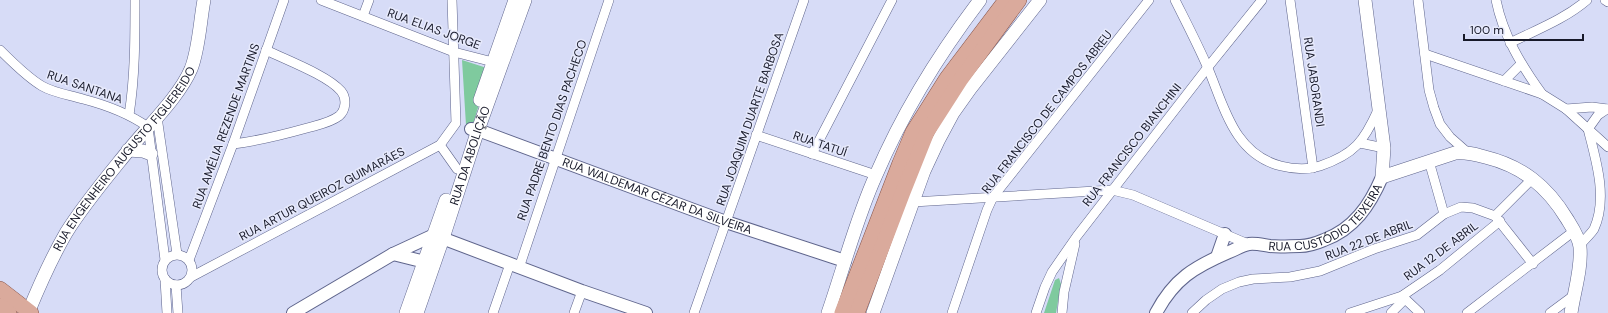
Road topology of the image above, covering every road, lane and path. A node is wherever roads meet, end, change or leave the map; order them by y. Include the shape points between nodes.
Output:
1 (135, 0) edge
2 (204, 0) edge
3 (284, 0) edge
4 (321, 0) edge
5 (369, 0) edge
6 (452, 0) edge
7 (515, 0) edge
8 (525, 0) edge
9 (609, 0) edge
10 (804, 0) edge
11 (892, 0) edge
12 (980, 0) edge
13 (1006, 0) edge
14 (1019, 0) edge
15 (1040, 0) edge
16 (1149, 0) edge
17 (1175, 0) edge
18 (1262, 0) edge
19 (1290, 0) edge
20 (1365, 0) edge
21 (1418, 0) edge
22 (1496, 0) edge
23 (1586, 0) edge
24 (1605, 0) edge
25 (1608, 2) edge
26 (363, 16) junction
27 (1510, 43) junction
28 (0, 50) edge
29 (266, 50) junction
30 (454, 52) junction
31 (1425, 54) junction
32 (493, 62) junction
33 (1521, 64) junction
34 (1208, 67) junction
35 (1504, 81) junction
36 (1542, 94) junction
37 (1379, 109) junction
38 (1566, 109) junction
39 (1608, 109) edge
40 (129, 115) junction
41 (157, 117) junction
42 (148, 127) junction
43 (1588, 129) junction
44 (474, 130) junction
45 (756, 135) junction
46 (1360, 143) junction
47 (232, 144) junction
48 (440, 145) junction
49 (1608, 147) edge
50 (1384, 148) junction
51 (128, 150) junction
52 (1467, 152) junction
53 (151, 154) junction
54 (812, 154) junction
55 (555, 159) junction
56 (1429, 161) junction
57 (1314, 168) junction
58 (457, 170) junction
59 (1608, 172) edge
60 (876, 175) junction
61 (1382, 177) junction
62 (1532, 179) junction
63 (1602, 182) junction
64 (1112, 190) junction
65 (993, 197) junction
66 (913, 202) junction
67 (1444, 214) junction
68 (1498, 219) junction
69 (726, 222) junction
70 (1574, 231) junction
71 (1225, 234) junction
72 (1077, 236) junction
73 (438, 237) junction
74 (1248, 244) junction
75 (1580, 245) junction
76 (177, 254) junction
77 (393, 254) junction
78 (1217, 257) junction
79 (164, 260) junction
80 (189, 260) junction
81 (845, 261) junction
82 (429, 262) junction
83 (1533, 264) junction
84 (514, 266) junction
85 (191, 277) junction
86 (165, 279) junction
87 (176, 285) junction
88 (0, 289) edge
89 (582, 291) junction
90 (1573, 296) junction
91 (1404, 297) junction
92 (0, 306) edge
93 (29, 312) edge
94 (9, 313) edge
95 (167, 313) edge
96 (178, 313) edge
97 (294, 313) edge
98 (406, 313) edge
99 (417, 313) edge
100 (493, 313) edge
101 (574, 313) edge
102 (646, 313) edge
103 (694, 313) edge
104 (828, 313) edge
105 (842, 313) edge
106 (858, 313) edge
107 (873, 313) edge
108 (952, 313) edge
109 (1036, 313) edge
110 (1062, 313) edge
111 (1156, 313) edge
112 (1192, 313) edge
113 (1350, 313) edge
114 (1391, 313) edge
115 (1420, 313) edge
116 (1467, 313) edge
117 (1550, 313) edge
118 (1571, 313) edge

1 - 40 street via 133,90
2 - 41 main road, RUA ENGENHEIRO AUGUSTO FIGUEREIDO via 191,68
3 - 29 street, RUA AMÉLIA REZENDE MARTINS
4 - 26 street, RUA ELIAS JORGE
5 - 26 street
6 - 30 street
7 - 32 main road, RUA DA ABOLIÇÃO
8 - 44 main road, RUA DA ABOLIÇÃO
9 - 55 street, RUA PADRE BENTO DIAS PACHECO
10 - 45 street, RUA JOAQUIM DUARTE BARBOSA
11 - 54 street
12 - 60 main road via 922,83
13 - 105 main road via 947,78 913,132
14 - 106 main road via 961,79 927,132
15 - 66 main road via 954,113 938,141
16 - 65 street, RUA FRANCISCO DE CAMPOS ABREU
17 - 34 street
18 - 34 street, RUA FRANCISCO BIANCHINI
19 - 57 street, RUA JABORANDI
20 - 37 main road, RUA CUSTÓDIO TEIXEIRA
21 - 31 street
22 - 27 street via 1502,25
23 - 27 street via 1577,9
24 - 25 street
26 - 30 street, RUA ELIAS JORGE
27 - 33 street
28 - 40 street, RUA SANTANA via 42,86
29 - 47 street, RUA AMÉLIA REZENDE MARTINS
29 - 47 street via 325,79 341,91 345,101 343,110 339,116 326,122 271,138
30 - 32 street, RUA ELIAS JORGE
30 - 48 street, RUA ARTUR QUEIROZ GUIMARÃES via 456,123
31 - 35 street
31 - 52 street via 1429,90 1440,124
32 - 44 main road, RUA DA ABOLIÇÃO
33 - 35 street
33 - 36 street
34 - 57 street via 1234,131 1249,149 1264,161 1291,169
34 - 64 street, RUA FRANCISCO BIANCHINI
35 - 36 street
36 - 38 street
37 - 46 street
37 - 50 main road, RUA CUSTÓDIO TEIXEIRA
38 - 39 street
38 - 43 street
39 - 43 street via 1595,119
40 - 42 street, RUA SANTANA
41 - 42 main road, RUA ENGENHEIRO AUGUSTO FIGUEREIDO
41 - 76 street
42 - 51 main road, RUA ENGENHEIRO AUGUSTO FIGUEREIDO
42 - 53 street
43 - 49 street
43 - 63 street
44 - 55 street, RUA WALDEMAR CÉZAR DA SILVEIRA
44 - 58 main road, RUA DA ABOLIÇÃO
44 - 73 main road, RUA DA ABOLIÇÃO
45 - 54 street, RUA TATUÍ
45 - 69 street, RUA JOAQUIM DUARTE BARBOSA
46 - 50 street
46 - 57 street via 1347,153
47 - 80 street, RUA AMÉLIA REZENDE MARTINS
48 - 58 street
48 - 85 street, RUA ARTUR QUEIROZ GUIMARÃES
50 - 61 main road, RUA CUSTÓDIO TEIXEIRA
51 - 53 main road
51 - 93 main road, RUA ENGENHEIRO AUGUSTO FIGUEREIDO via 67,232
52 - 56 main road
52 - 62 main road via 1518,168
53 - 79 street
54 - 60 street, RUA TATUÍ
55 - 69 street, RUA WALDEMAR CÉZAR DA SILVEIRA
55 - 84 street, RUA PADRE BENTO DIAS PACHECO
56 - 61 main road
56 - 67 street
58 - 73 main road, RUA DA ABOLIÇÃO
59 - 63 street
60 - 81 main road
61 - 74 street, RUA CUSTÓDIO TEIXEIRA via 1374,197 1359,218 1333,237 1303,246
62 - 68 street, RUA 12 DE ABRIL
62 - 70 main road via 1560,208
63 - 75 street via 1599,217 1594,229
64 - 65 street
64 - 71 street via 1133,195
64 - 72 street, RUA FRANCISCO BIANCHINI
65 - 66 street
65 - 108 street, RUA FRANCISCO DE CAMPOS ABREU
66 - 107 main road
67 - 68 street, RUA 22 DE ABRIL via 1461,207 1473,208
67 - 112 street, RUA 22 DE ABRIL via 1417,235 1320,271 1239,282 1222,289
68 - 83 street
68 - 91 street, RUA 12 DE ABRIL via 1440,270
69 - 81 street, RUA WALDEMAR CÉZAR DA SILVEIRA
69 - 103 street, RUA JOAQUIM DUARTE BARBOSA
70 - 75 main road
70 - 83 street
71 - 74 street
71 - 78 street
72 - 109 street, RUA FRANCISCO BIANCHINI via 1052,272
72 - 110 street via 1068,268
73 - 77 street
73 - 82 main road, RUA DA ABOLIÇÃO
73 - 84 street
74 - 78 street, RUA CUSTÓDIO TEIXEIRA
75 - 90 main road via 1580,260
76 - 79 street
76 - 80 street
77 - 82 street
77 - 97 street
78 - 111 street, RUA CUSTÓDIO TEIXEIRA via 1186,274 1173,287
79 - 86 street via 161,271
80 - 85 street via 192,268
81 - 104 main road
82 - 98 main road, RUA DA ABOLIÇÃO
82 - 99 main road, RUA DA ABOLIÇÃO
83 - 116 street
84 - 89 street
84 - 100 street, RUA PADRE BENTO DIAS PACHECO
85 - 87 street via 185,283
86 - 87 street
86 - 95 street
87 - 96 street
88 - 93 main road
89 - 101 street
89 - 102 street
90 - 117 street
90 - 118 main road
91 - 113 street, RUA 12 DE ABRIL
91 - 114 street
91 - 115 street
92 - 94 main road

